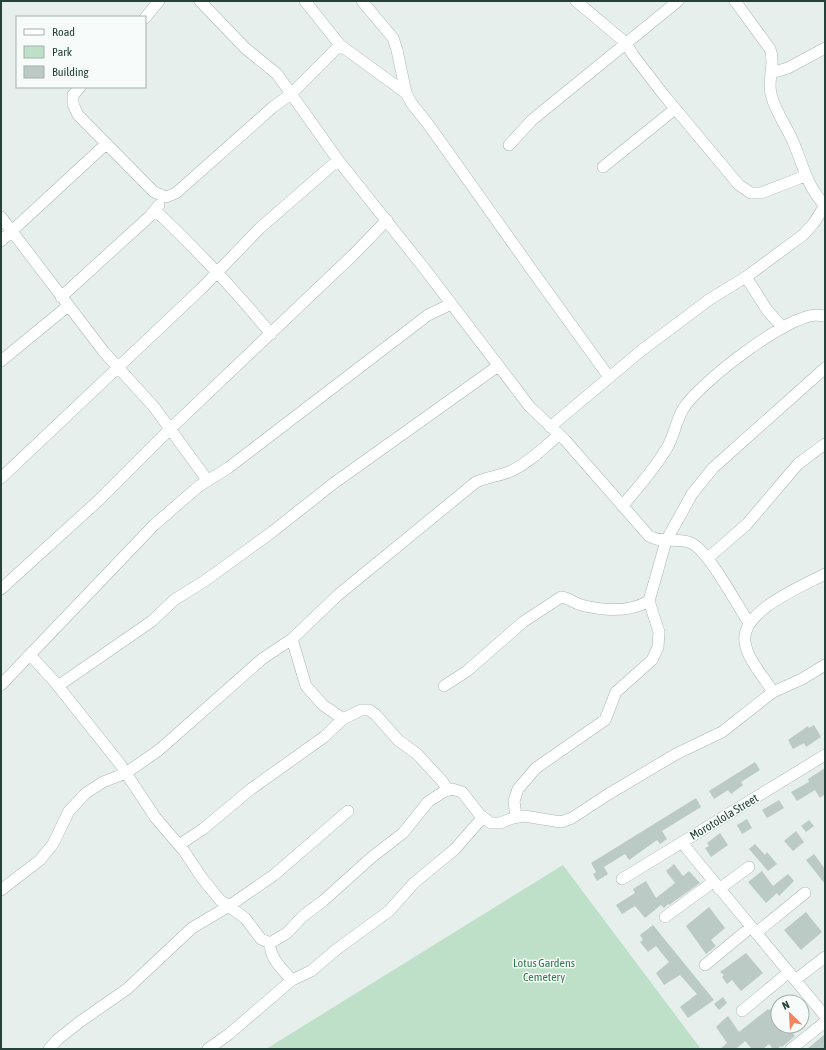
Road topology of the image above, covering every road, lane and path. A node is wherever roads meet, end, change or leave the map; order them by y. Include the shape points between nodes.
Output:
1 (159, 1) edge
2 (200, 1) edge
3 (362, 1) edge
4 (576, 1) edge
5 (678, 1) edge
6 (735, 1) edge
7 (305, 2) edge
8 (146, 17) edge
9 (626, 43) junction
10 (340, 45) junction
11 (825, 48) edge
12 (771, 73) junction
13 (79, 88) edge
14 (406, 93) junction
15 (291, 94) junction
16 (676, 109) junction
17 (106, 144) junction
18 (510, 145) dead end
19 (338, 160) junction
20 (603, 167) dead end
21 (806, 176) junction
22 (166, 197) junction
23 (825, 206) edge
24 (156, 210) junction
25 (1, 218) edge
26 (387, 220) junction
27 (11, 231) junction
28 (1, 241) edge
29 (217, 272) junction
30 (746, 277) junction
31 (65, 301) junction
32 (451, 304) junction
33 (825, 316) edge
34 (784, 328) junction
35 (271, 334) junction
36 (1, 361) edge
37 (498, 366) junction
38 (118, 367) junction
39 (825, 368) edge
40 (609, 377) junction
41 (550, 426) junction
42 (170, 429) junction
43 (559, 435) junction
44 (825, 444) edge
45 (1, 478) edge
46 (208, 481) junction
47 (622, 506) junction
48 (666, 541) junction
49 (708, 558) junction
50 (825, 574) edge
51 (1, 589) edge
52 (648, 601) junction
53 (749, 623) junction
54 (292, 639) junction
55 (31, 656) junction
56 (825, 665) edge
57 (1, 685) edge
58 (58, 686) junction
59 (444, 686) dead end
60 (773, 692) junction
61 (343, 719) junction
62 (825, 756) edge
63 (126, 773) junction
64 (448, 790) junction
65 (348, 811) dead end
66 (483, 817) junction
67 (516, 818) junction
68 (682, 843) junction
69 (179, 845) junction
70 (748, 867) dead end
71 (622, 879) dead end
72 (716, 885) junction
73 (1, 890) edge
74 (805, 893) dead end
75 (229, 906) junction
76 (665, 917) dead end
77 (754, 930) junction
78 (270, 943) junction
79 (825, 956) edge
80 (705, 965) dead end
81 (792, 976) junction
82 (292, 980) junction
83 (742, 1011) dead end
84 (825, 1016) edge
85 (825, 1022) edge
86 (49, 1049) edge
87 (208, 1049) edge
88 (791, 1049) edge

1 - 8 street
2 - 15 street via 245,48 276,74
3 - 14 street via 393,38
4 - 9 street
5 - 9 street
6 - 12 street via 770,49 773,58
7 - 10 street
9 - 16 street
9 - 18 street via 532,120
10 - 14 street
10 - 15 street
11 - 12 street via 788,68
12 - 21 street via 771,94
13 - 17 street via 72,95 78,115
14 - 40 street
15 - 19 street
15 - 22 street via 176,193
16 - 20 street
16 - 21 street via 739,185 751,193 761,193
17 - 22 street via 154,192
17 - 27 street
19 - 26 street
19 - 29 street via 260,228
21 - 23 street via 814,193
22 - 24 street
23 - 30 street via 803,235
24 - 29 street
24 - 31 street
25 - 27 street
26 - 32 street
26 - 35 street
27 - 28 street
27 - 31 street
29 - 35 street
29 - 38 street
30 - 34 street via 767,310
30 - 40 street via 710,299
31 - 36 street
31 - 38 street
32 - 37 street
32 - 46 street via 428,315
33 - 34 street via 816,315 797,320
34 - 47 street via 748,350 701,388 683,409 667,448
35 - 42 street
37 - 41 street via 530,408
37 - 58 street via 334,483 212,576 174,600 140,630
38 - 42 street
38 - 45 street
39 - 48 street via 713,468 692,494
40 - 41 street
41 - 43 street
42 - 46 street
42 - 51 street via 99,500
43 - 47 street
43 - 54 street via 524,464 476,482 338,595
44 - 49 street via 798,464 747,524
46 - 55 street via 154,525
47 - 48 street via 649,536
48 - 49 street via 684,540 694,544
48 - 52 street
49 - 53 street
50 - 53 street via 762,610
52 - 59 street via 638,607 623,610 580,605 569,598 561,597 523,622 467,671
52 - 67 street via 659,632 658,646 652,660 616,692 604,720 536,768 518,789 514,801
53 - 60 street via 744,641
54 - 61 street via 306,686 323,705
54 - 63 street via 262,659 159,750
55 - 57 street
55 - 58 street
56 - 60 street
58 - 63 street
60 - 67 street via 722,732 676,754 572,818 561,822 539,818
61 - 64 street via 361,710 369,710 398,740 417,754
61 - 69 street via 324,737
62 - 68 street, Morotolola Street
63 - 69 street via 155,817
63 - 73 street via 103,782 86,793 69,811 53,844 40,860
64 - 66 street via 462,792
64 - 78 street via 428,802 403,833 303,916 287,933
65 - 75 street via 274,875
66 - 67 street via 491,823
66 - 82 street via 455,849 414,883 389,911 311,971
68 - 71 street, Morotolola Street
68 - 72 street
69 - 75 street via 220,900
70 - 72 street
72 - 76 street
72 - 77 street
74 - 77 street
75 - 78 street via 245,918 261,939
75 - 86 street via 192,928 127,989 81,1020
77 - 80 street
77 - 81 street
78 - 82 street via 270,952 274,960
79 - 81 street
81 - 83 street
81 - 84 street
82 - 87 street
85 - 88 street

